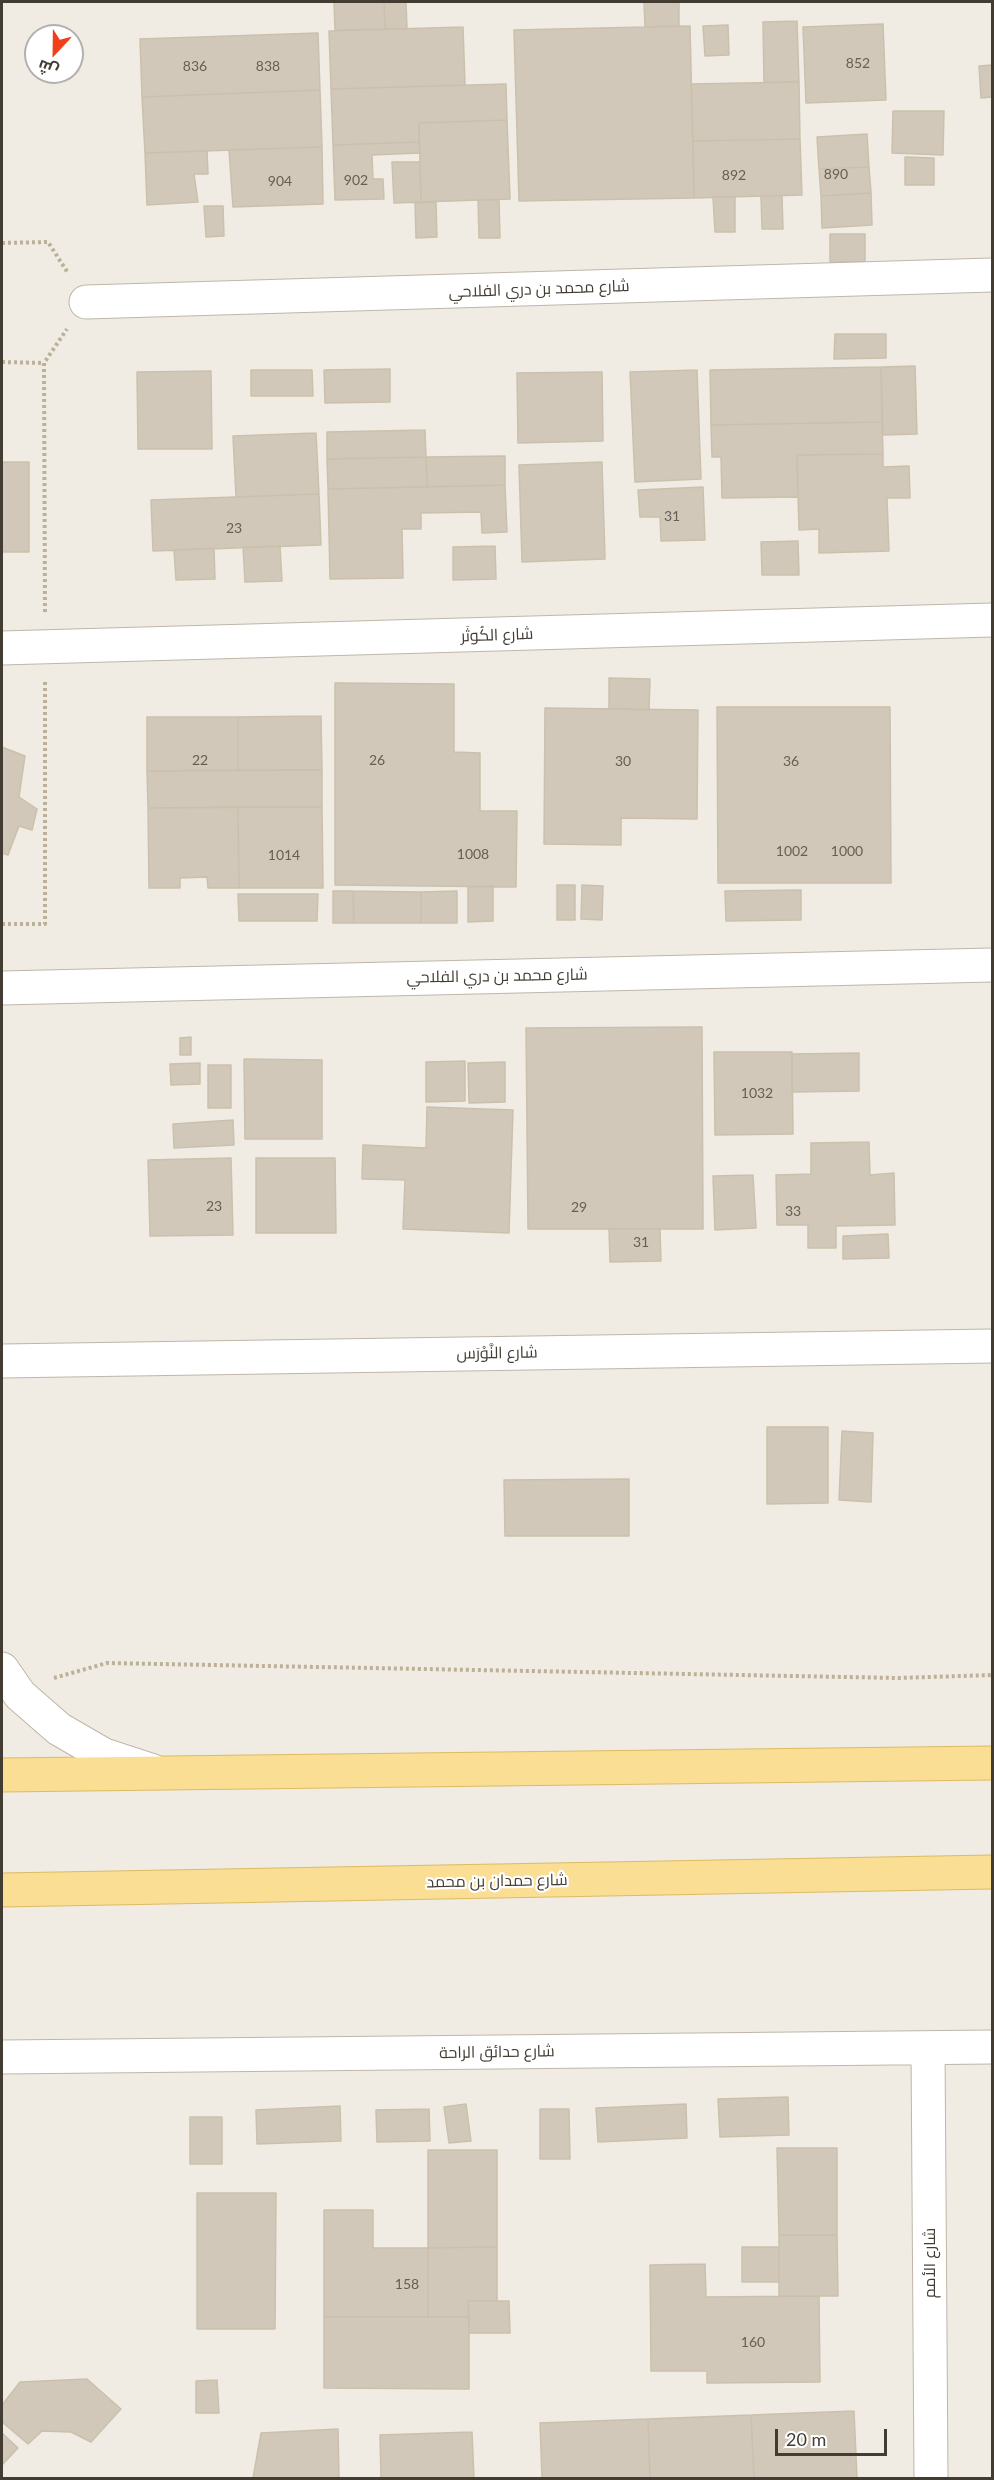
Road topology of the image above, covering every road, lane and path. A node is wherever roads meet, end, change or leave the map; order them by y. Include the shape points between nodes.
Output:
1 (2, 243) edge
2 (993, 275) edge
3 (86, 302) joint
4 (2, 362) edge
5 (44, 363) dead end
6 (993, 621) edge
7 (2, 648) edge
8 (2, 924) edge
9 (45, 924) dead end
10 (993, 965) edge
11 (2, 988) edge
12 (993, 1346) edge
13 (2, 1361) edge
14 (993, 1675) edge
15 (11, 1682) edge
16 (993, 1763) edge
17 (158, 1773) junction
18 (2, 1775) edge
19 (993, 1872) edge
20 (2, 1890) edge
21 (993, 2047) edge
22 (928, 2048) junction
23 (2, 2057) edge
24 (931, 2478) edge

1 - 3 path via 48,242
2 - 3 street, شارع محمد بن دري الفلاحي
4 - 5 path
6 - 7 street, شارع الكُوثَر
8 - 9 path
10 - 11 street, شارع محمد بن دري الفلاحي
12 - 13 street, شارع النَّوْرَس
14 - 15 path via 898,1678 107,1663
15 - 17 street via 59,1729 104,1755
16 - 17 main road
17 - 18 main road
19 - 20 main road, شارع حمدان بن محمد
21 - 22 street, شارع حدائق الراحة
22 - 23 street, شارع حدائق الراحة
22 - 24 street, شارع الأمم

